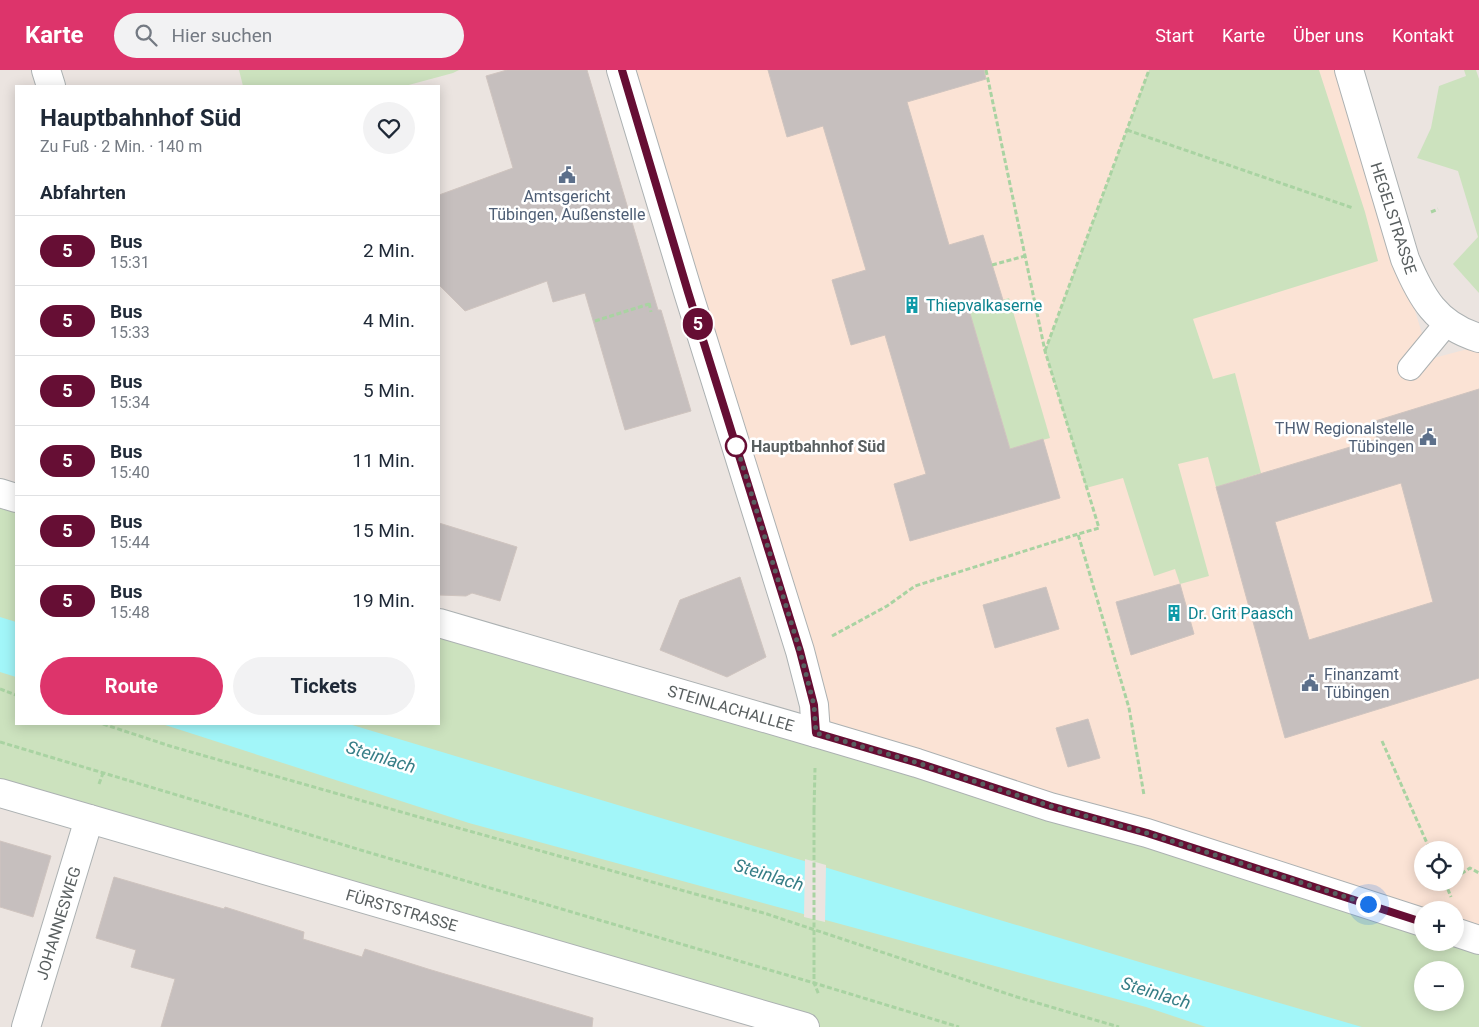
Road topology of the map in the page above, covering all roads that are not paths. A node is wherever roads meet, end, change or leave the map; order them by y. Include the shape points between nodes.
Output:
1 (46, 70) edge
2 (622, 70) edge
3 (1349, 70) edge
4 (51, 85) edge
5 (1446, 323) junction
6 (1479, 338) edge
7 (1410, 368) dead end
8 (0, 493) edge
9 (15, 498) edge
10 (440, 623) edge
11 (816, 733) junction
12 (0, 792) edge
13 (89, 819) junction
14 (1414, 919) edge
15 (1464, 935) edge
16 (1479, 940) edge
17 (26, 1027) edge
18 (805, 1027) edge

1 - 4 street
2 - 11 street via 800,651 814,705
3 - 5 street, HEGELSTRASSE via 1405,259 1430,307
5 - 6 street, HEGELSTRASSE
5 - 7 lane
8 - 9 street
10 - 11 street, STEINLACHALLEE
11 - 14 street, STEINLACHALLEE via 1147,833
12 - 13 street, FÜRSTSTRASSE
13 - 17 street, JOHANNESWEG
13 - 18 street, FÜRSTSTRASSE
15 - 16 street

